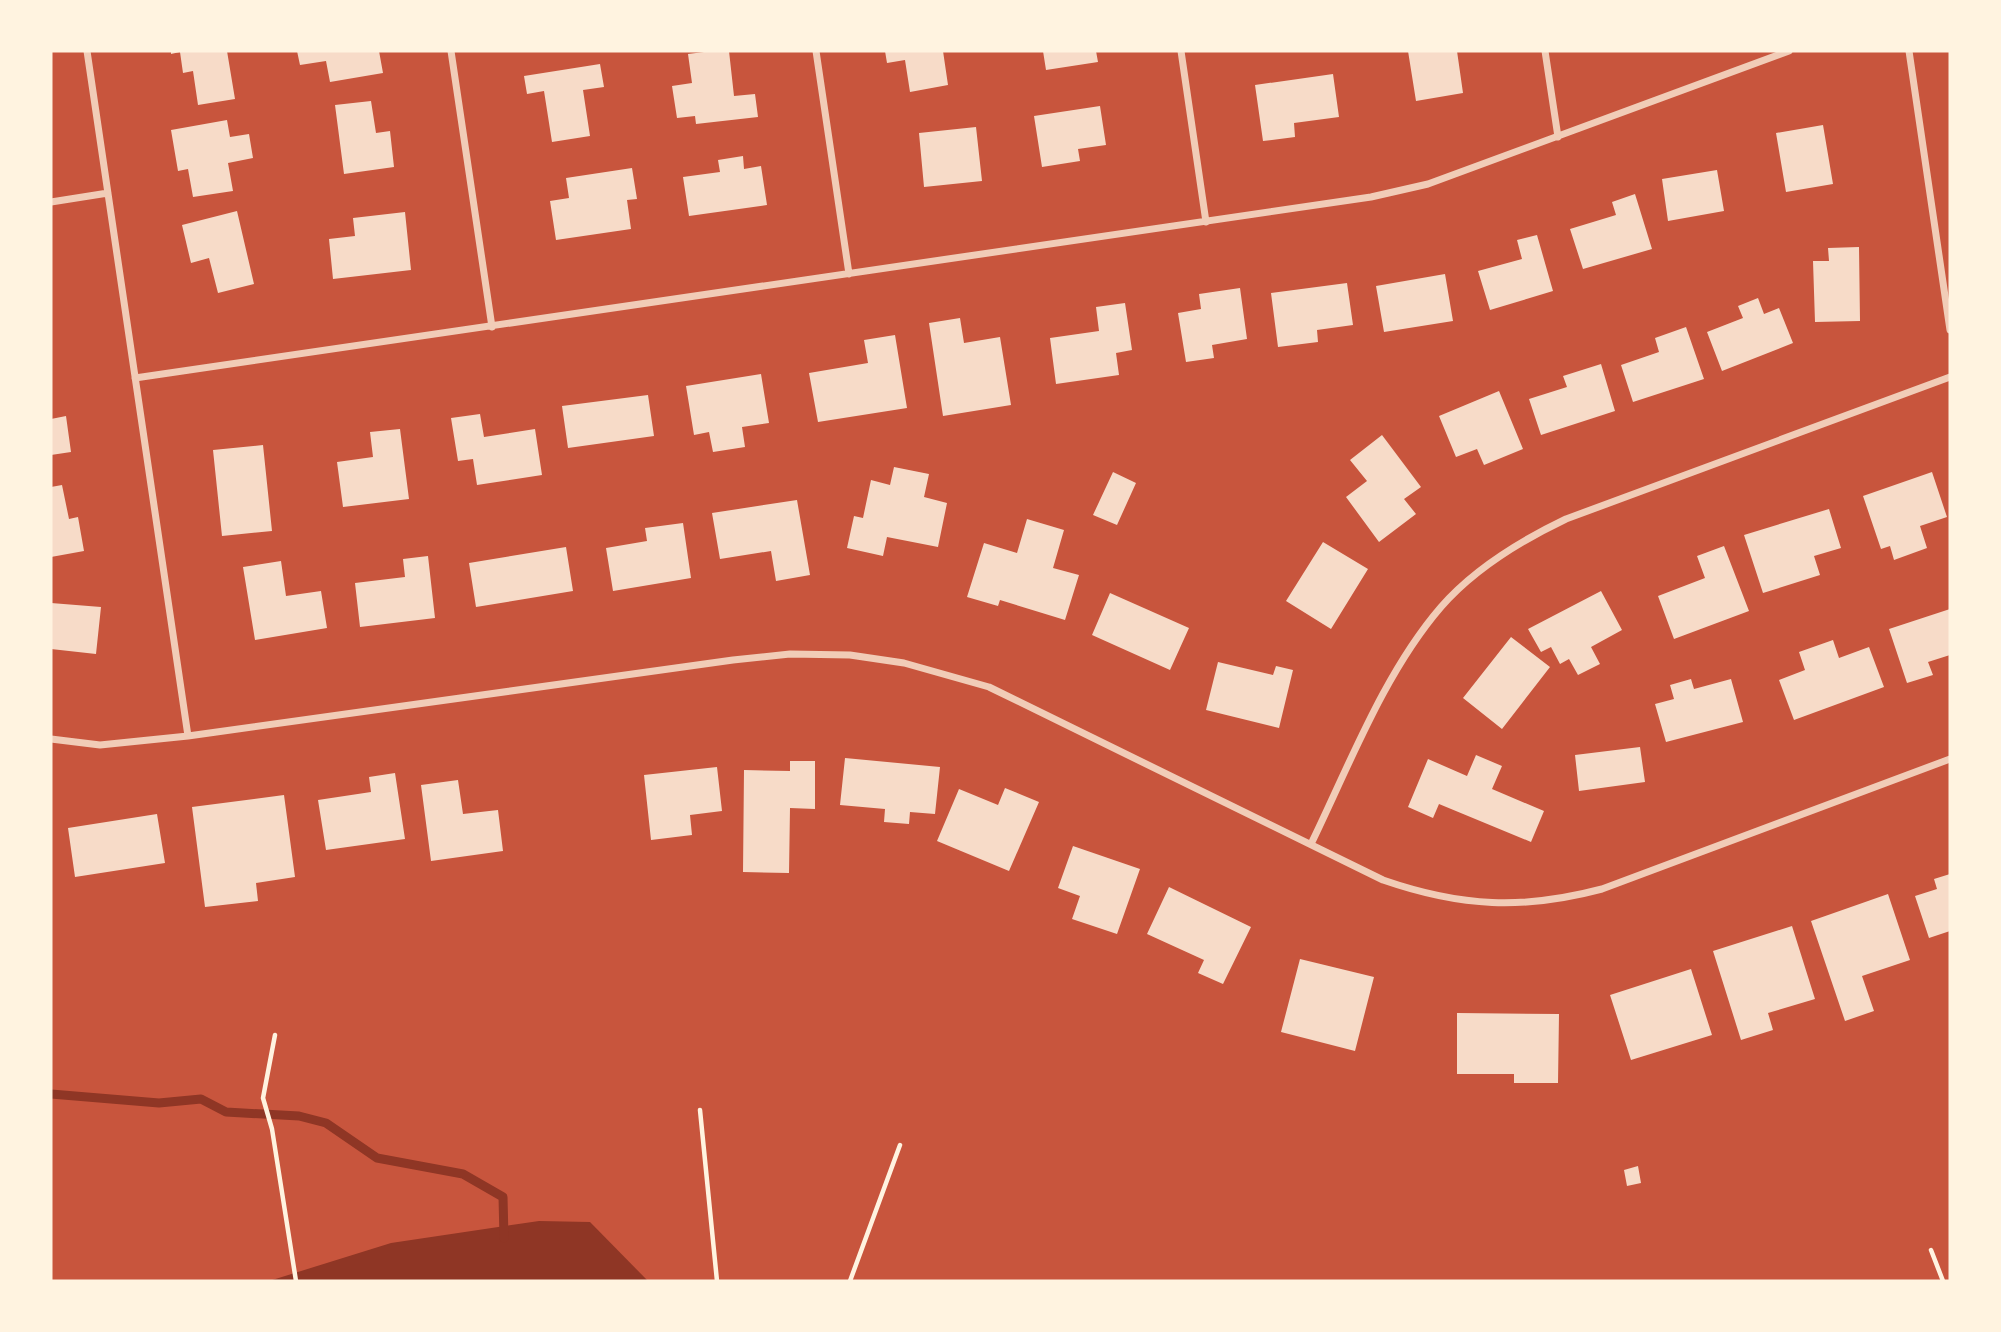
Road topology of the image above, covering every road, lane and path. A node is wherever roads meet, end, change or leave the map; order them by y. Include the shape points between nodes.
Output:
1 (87, 51) edge
2 (451, 51) edge
3 (816, 51) edge
4 (1181, 51) edge
5 (1545, 51) edge
6 (1789, 51) edge
7 (1909, 51) edge
8 (1558, 137) junction
9 (108, 193) junction
10 (51, 202) edge
11 (1206, 222) junction
12 (849, 274) junction
13 (492, 327) junction
14 (1950, 330) edge
15 (1950, 377) edge
16 (135, 378) junction
17 (188, 736) junction
18 (51, 739) edge
19 (1950, 759) edge
20 (1311, 844) junction
21 (275, 1035) dead end
22 (700, 1110) dead end
23 (900, 1144) dead end
24 (1931, 1250) dead end
25 (296, 1281) edge
26 (717, 1281) edge
27 (850, 1281) edge
28 (1943, 1281) edge

1 - 9 street
2 - 13 street
3 - 12 street
4 - 11 street
5 - 8 street
6 - 8 street
7 - 14 street
8 - 11 street via 1428,184
9 - 10 street
9 - 16 street
11 - 12 street
12 - 13 street
13 - 16 street
15 - 20 street via 1566,519 1522,540 1482,569 1418,635
16 - 17 street
17 - 18 street via 100,744
17 - 20 street via 733,660 790,654 850,655 904,663 989,687
19 - 20 street via 1602,889 1560,900 1512,905 1425,894 1383,880
21 - 25 path via 263,1098
22 - 26 path
23 - 27 path
24 - 28 path

